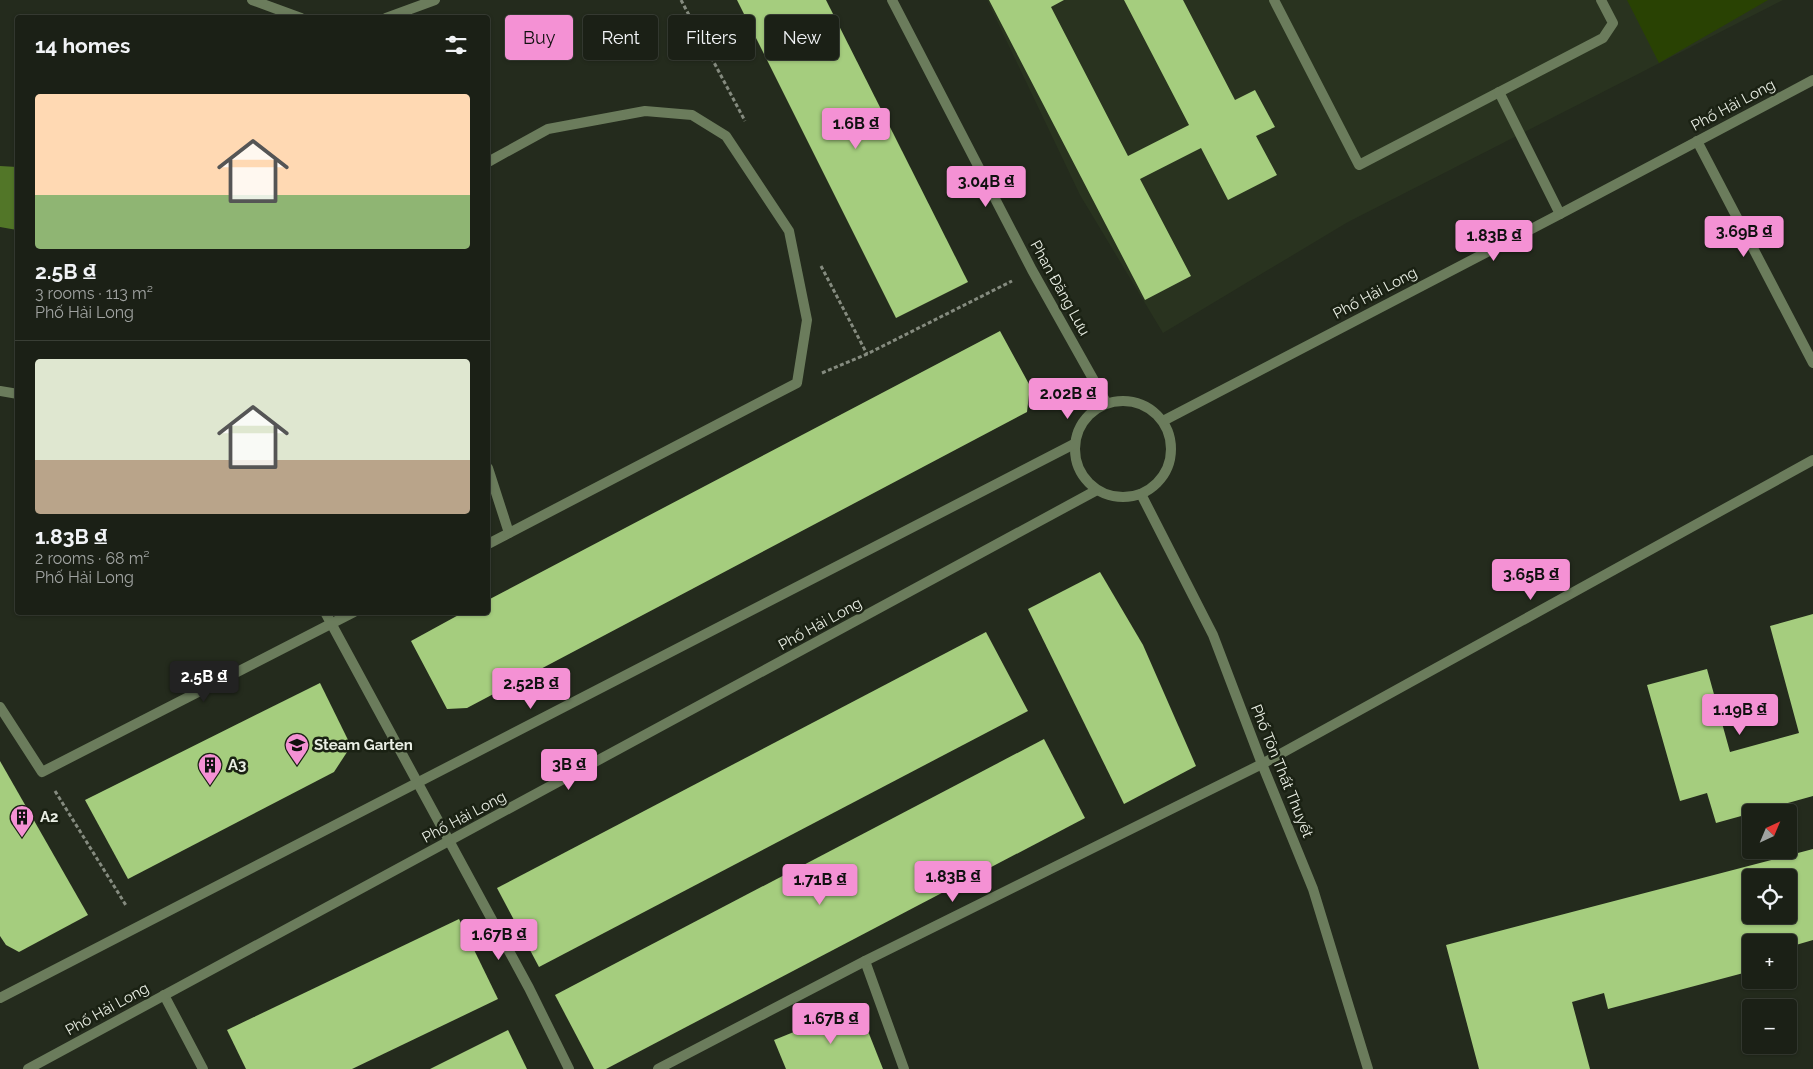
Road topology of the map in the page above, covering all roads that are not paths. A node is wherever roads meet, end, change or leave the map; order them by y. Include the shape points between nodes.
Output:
1 (252, 0) edge
2 (434, 0) edge
3 (892, 0) edge
4 (1274, 0) edge
5 (1601, 0) edge
6 (293, 15) edge
7 (394, 15) edge
8 (1813, 80) edge
9 (1499, 92) junction
10 (1697, 141) junction
11 (490, 161) edge
12 (1560, 214) junction
13 (1813, 363) edge
14 (0, 392) edge
15 (15, 394) edge
16 (1106, 402) junction
17 (1163, 421) junction
18 (1074, 444) junction
19 (1813, 460) edge
20 (490, 474) edge
21 (1097, 490) junction
22 (1141, 494) junction
23 (509, 533) junction
24 (490, 543) edge
25 (327, 615) edge
26 (348, 615) edge
27 (332, 624) junction
28 (0, 707) edge
29 (1262, 764) junction
30 (417, 783) junction
31 (449, 842) junction
32 (865, 961) junction
33 (164, 995) junction
34 (0, 998) edge
35 (28, 1069) edge
36 (204, 1069) edge
37 (569, 1069) edge
38 (658, 1069) edge
39 (904, 1069) edge
40 (1368, 1069) edge

1 - 6 street
2 - 7 street
3 - 16 street, Phan Đăng Lưu via 1032,270
4 - 9 street via 1359,165
5 - 9 street via 1612,23 1603,38
8 - 10 street, Phố Hải Long
9 - 12 street
10 - 12 street, Phố Hải Long
10 - 13 street
11 - 23 street via 548,129 645,111 692,115 726,136 789,231 807,320 797,383
12 - 17 street, Phố Hải Long
14 - 15 street
16 - 17 street via 1138,402
16 - 18 street via 1091,412 1079,427
17 - 22 street via 1170,437 1172,454 1156,485
18 - 21 street via 1076,462 1084,478
18 - 30 street
19 - 29 street
20 - 23 street
21 - 22 street via 1111,496
21 - 31 street, Phố Hải Long
22 - 29 street, Phố Tôn Thất Thuyết via 1213,635
23 - 24 street
25 - 27 street
26 - 27 street
27 - 28 street via 42,772
27 - 30 street
29 - 32 street
29 - 40 street, Phố Tôn Thất Thuyết via 1313,889
30 - 31 street
30 - 34 street
31 - 33 street, Phố Hải Long
31 - 37 street
32 - 38 street
32 - 39 street
33 - 35 street, Phố Hải Long
33 - 36 street

